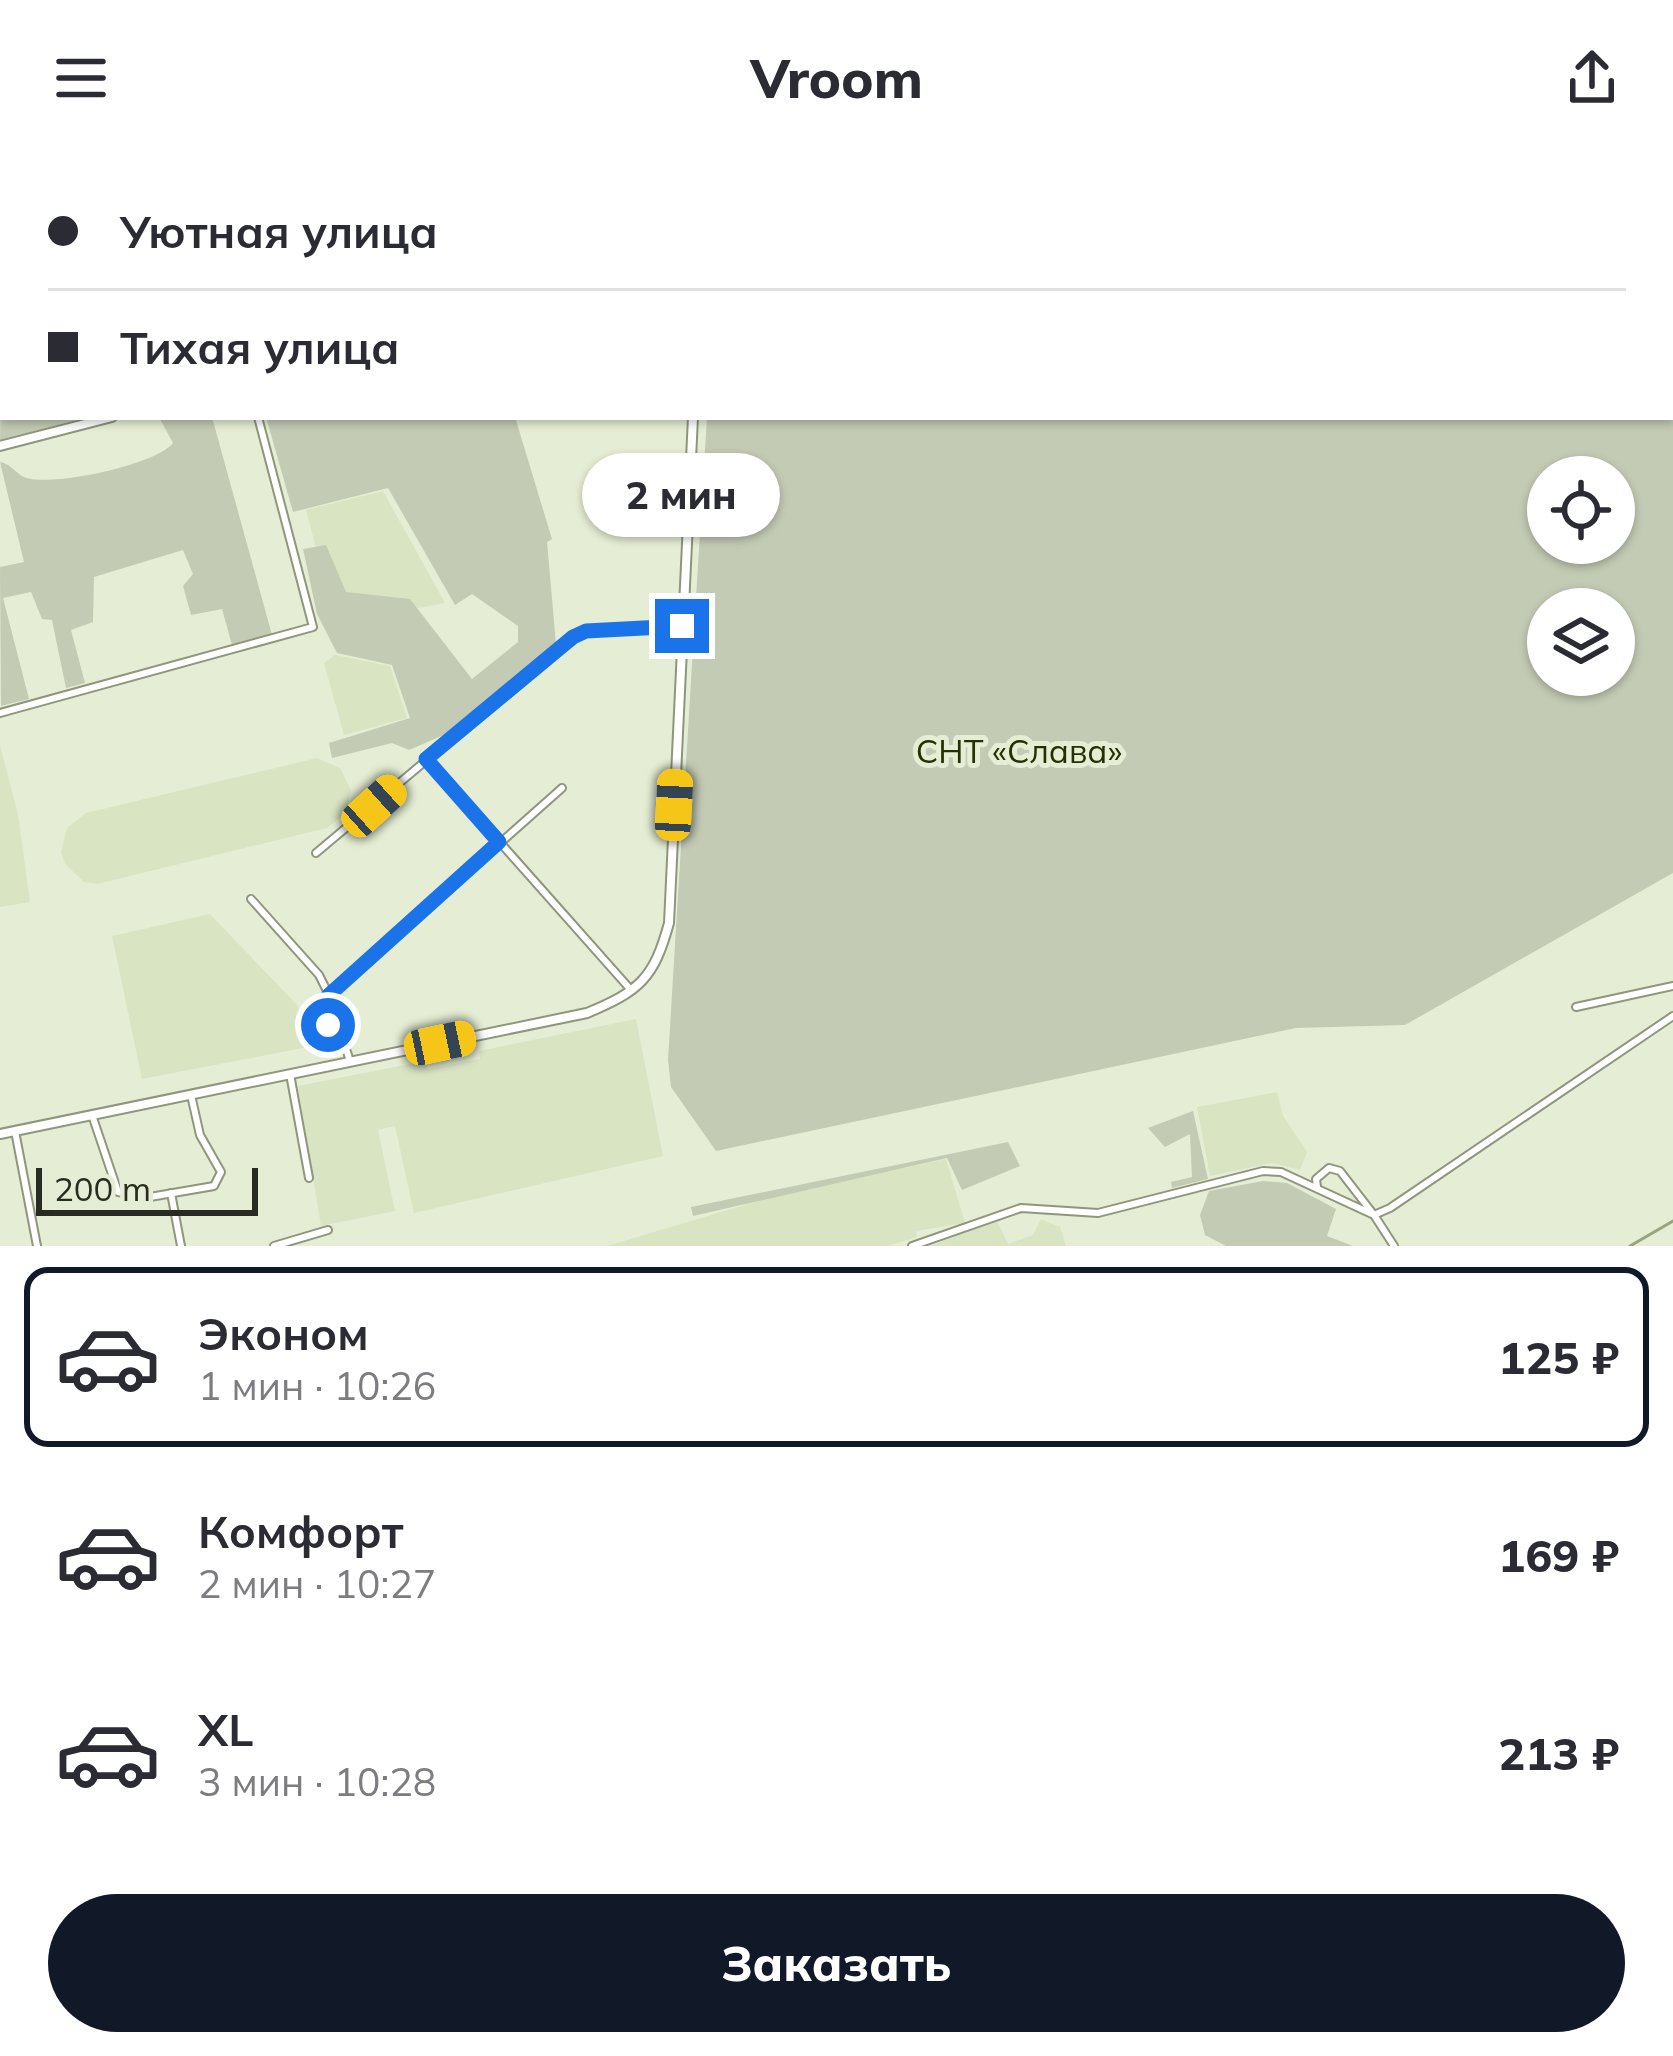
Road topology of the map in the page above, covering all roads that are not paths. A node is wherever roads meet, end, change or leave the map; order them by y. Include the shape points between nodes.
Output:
1 (100, 420) edge
2 (258, 420) edge
3 (693, 420) edge
4 (0, 446) edge
5 (682, 626) junction
6 (0, 713) edge
7 (426, 759) junction
8 (562, 788) dead end
9 (499, 842) junction
10 (316, 853) dead end
11 (251, 899) dead end
12 (1673, 986) edge
13 (632, 991) junction
14 (329, 995) junction
15 (1576, 1007) dead end
16 (1673, 1016) edge
17 (350, 1062) junction
18 (290, 1074) junction
19 (191, 1095) junction
20 (92, 1115) junction
21 (15, 1131) junction
22 (0, 1134) edge
23 (309, 1178) dead end
24 (1317, 1187) junction
25 (171, 1193) junction
26 (1373, 1215) junction
27 (328, 1231) dead end
28 (37, 1246) edge
29 (182, 1246) edge
30 (274, 1246) edge
31 (913, 1246) edge
32 (1394, 1246) edge

1 - 4 main road
2 - 6 street via 314,627
3 - 5 main road
5 - 7 street via 573,637
5 - 13 main road via 668,922 658,960
7 - 9 street
7 - 10 street
8 - 9 street
9 - 13 street
9 - 14 street
11 - 14 street
12 - 15 street
13 - 17 main road via 587,1012
14 - 17 street via 321,1008 345,1040
16 - 26 street
17 - 18 main road
18 - 19 main road
18 - 23 street
19 - 20 main road
19 - 25 street via 221,1181
20 - 21 main road
20 - 25 street via 118,1192
21 - 22 main road
21 - 28 street
24 - 26 street
24 - 26 street via 1320,1172 1340,1171
24 - 31 street via 1263,1172 1098,1213 1021,1208
25 - 29 street
26 - 32 street
27 - 30 street

